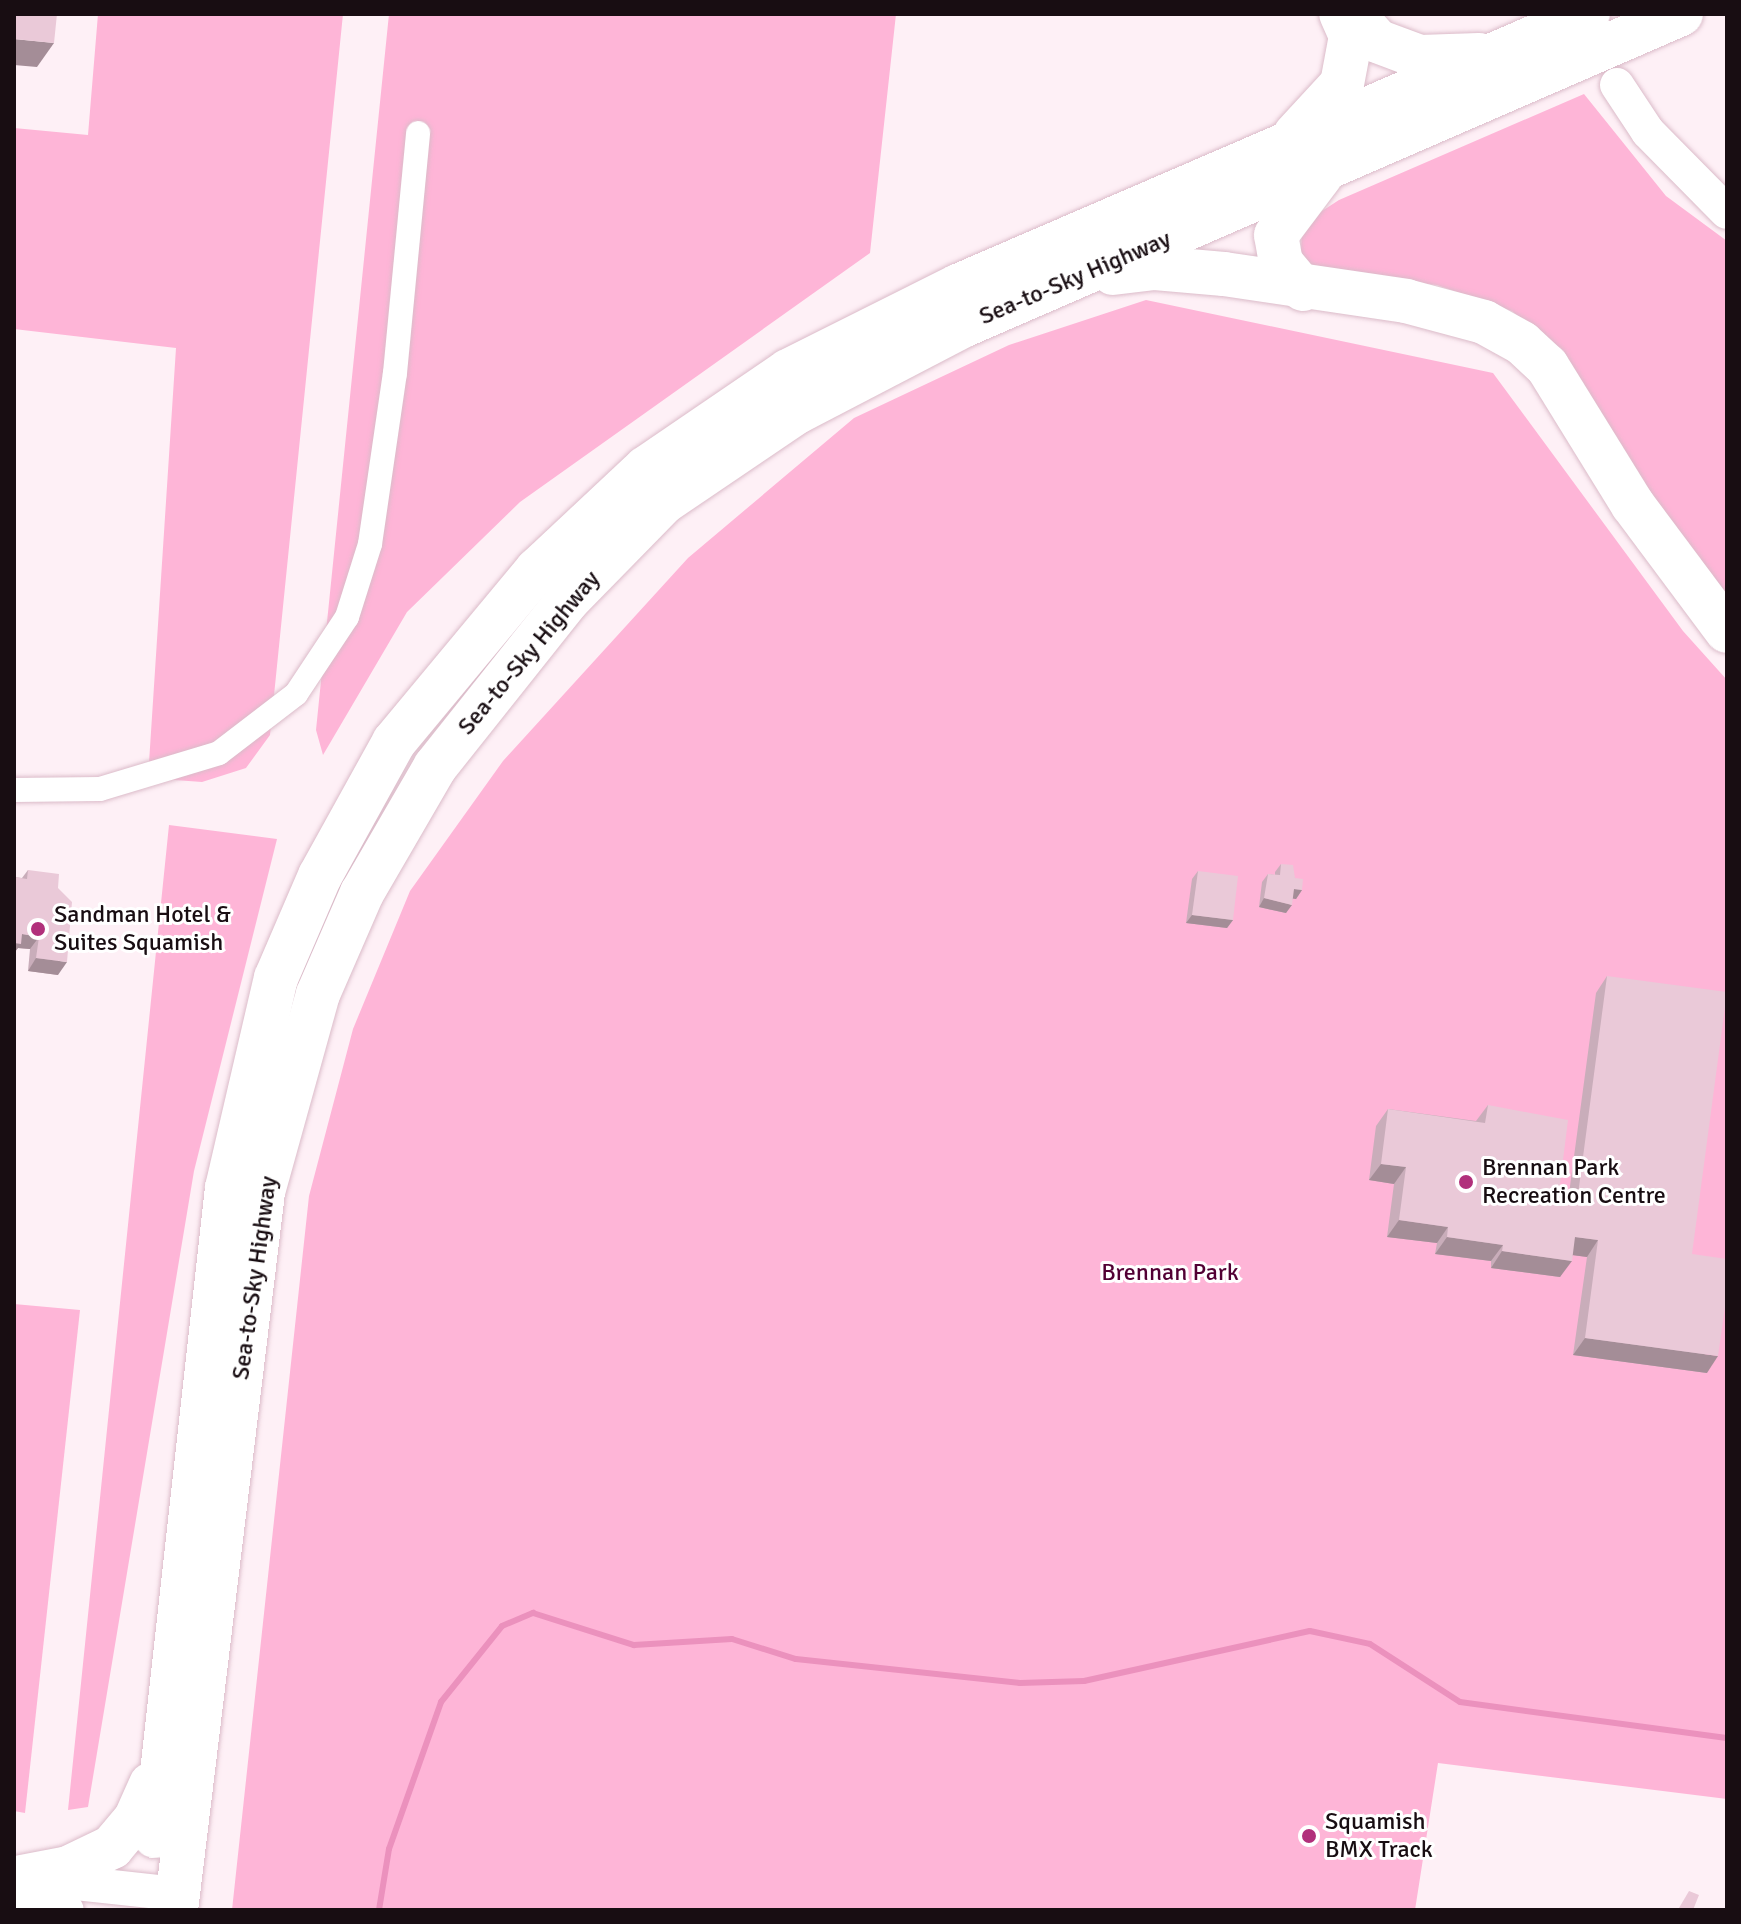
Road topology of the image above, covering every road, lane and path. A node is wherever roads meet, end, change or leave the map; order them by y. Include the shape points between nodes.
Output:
1 (1341, 14) edge
2 (1353, 14) edge
3 (1588, 14) edge
4 (1681, 14) edge
5 (1497, 55) junction
6 (1617, 85) dead end
7 (418, 133) dead end
8 (1283, 148) junction
9 (1328, 168) junction
10 (1727, 212) edge
11 (1079, 278) junction
12 (1303, 289) junction
13 (1727, 631) edge
14 (14, 790) edge
15 (165, 1740) junction
16 (19, 1894) edge
17 (162, 1901) edge
18 (67, 1910) edge

1 - 8 highway via 1351,36 1342,84
2 - 5 highway via 1377,41 1420,57
3 - 5 highway, Sea-to-Sky Highway
4 - 9 highway, Sea-to-Sky Highway
5 - 8 highway, Sea-to-Sky Highway
6 - 10 street via 1656,142
7 - 14 street via 395,373 377,497 370,544 347,617 296,694 219,753 100,789
8 - 15 highway, Sea-to-Sky Highway via 958,286 788,371 624,488 537,570 394,742 320,876 276,978 227,1188
9 - 11 highway, Sea-to-Sky Highway
9 - 12 highway via 1298,200 1276,235 1281,263
11 - 12 highway via 1155,268
11 - 17 highway, Sea-to-Sky Highway via 960,327 797,412 664,502 567,601 435,767 362,893 318,994 263,1192
12 - 13 highway via 1451,311 1522,343 1547,366 1633,505
15 - 16 highway via 136,1818 112,1847
15 - 17 highway
16 - 17 street
16 - 18 street

